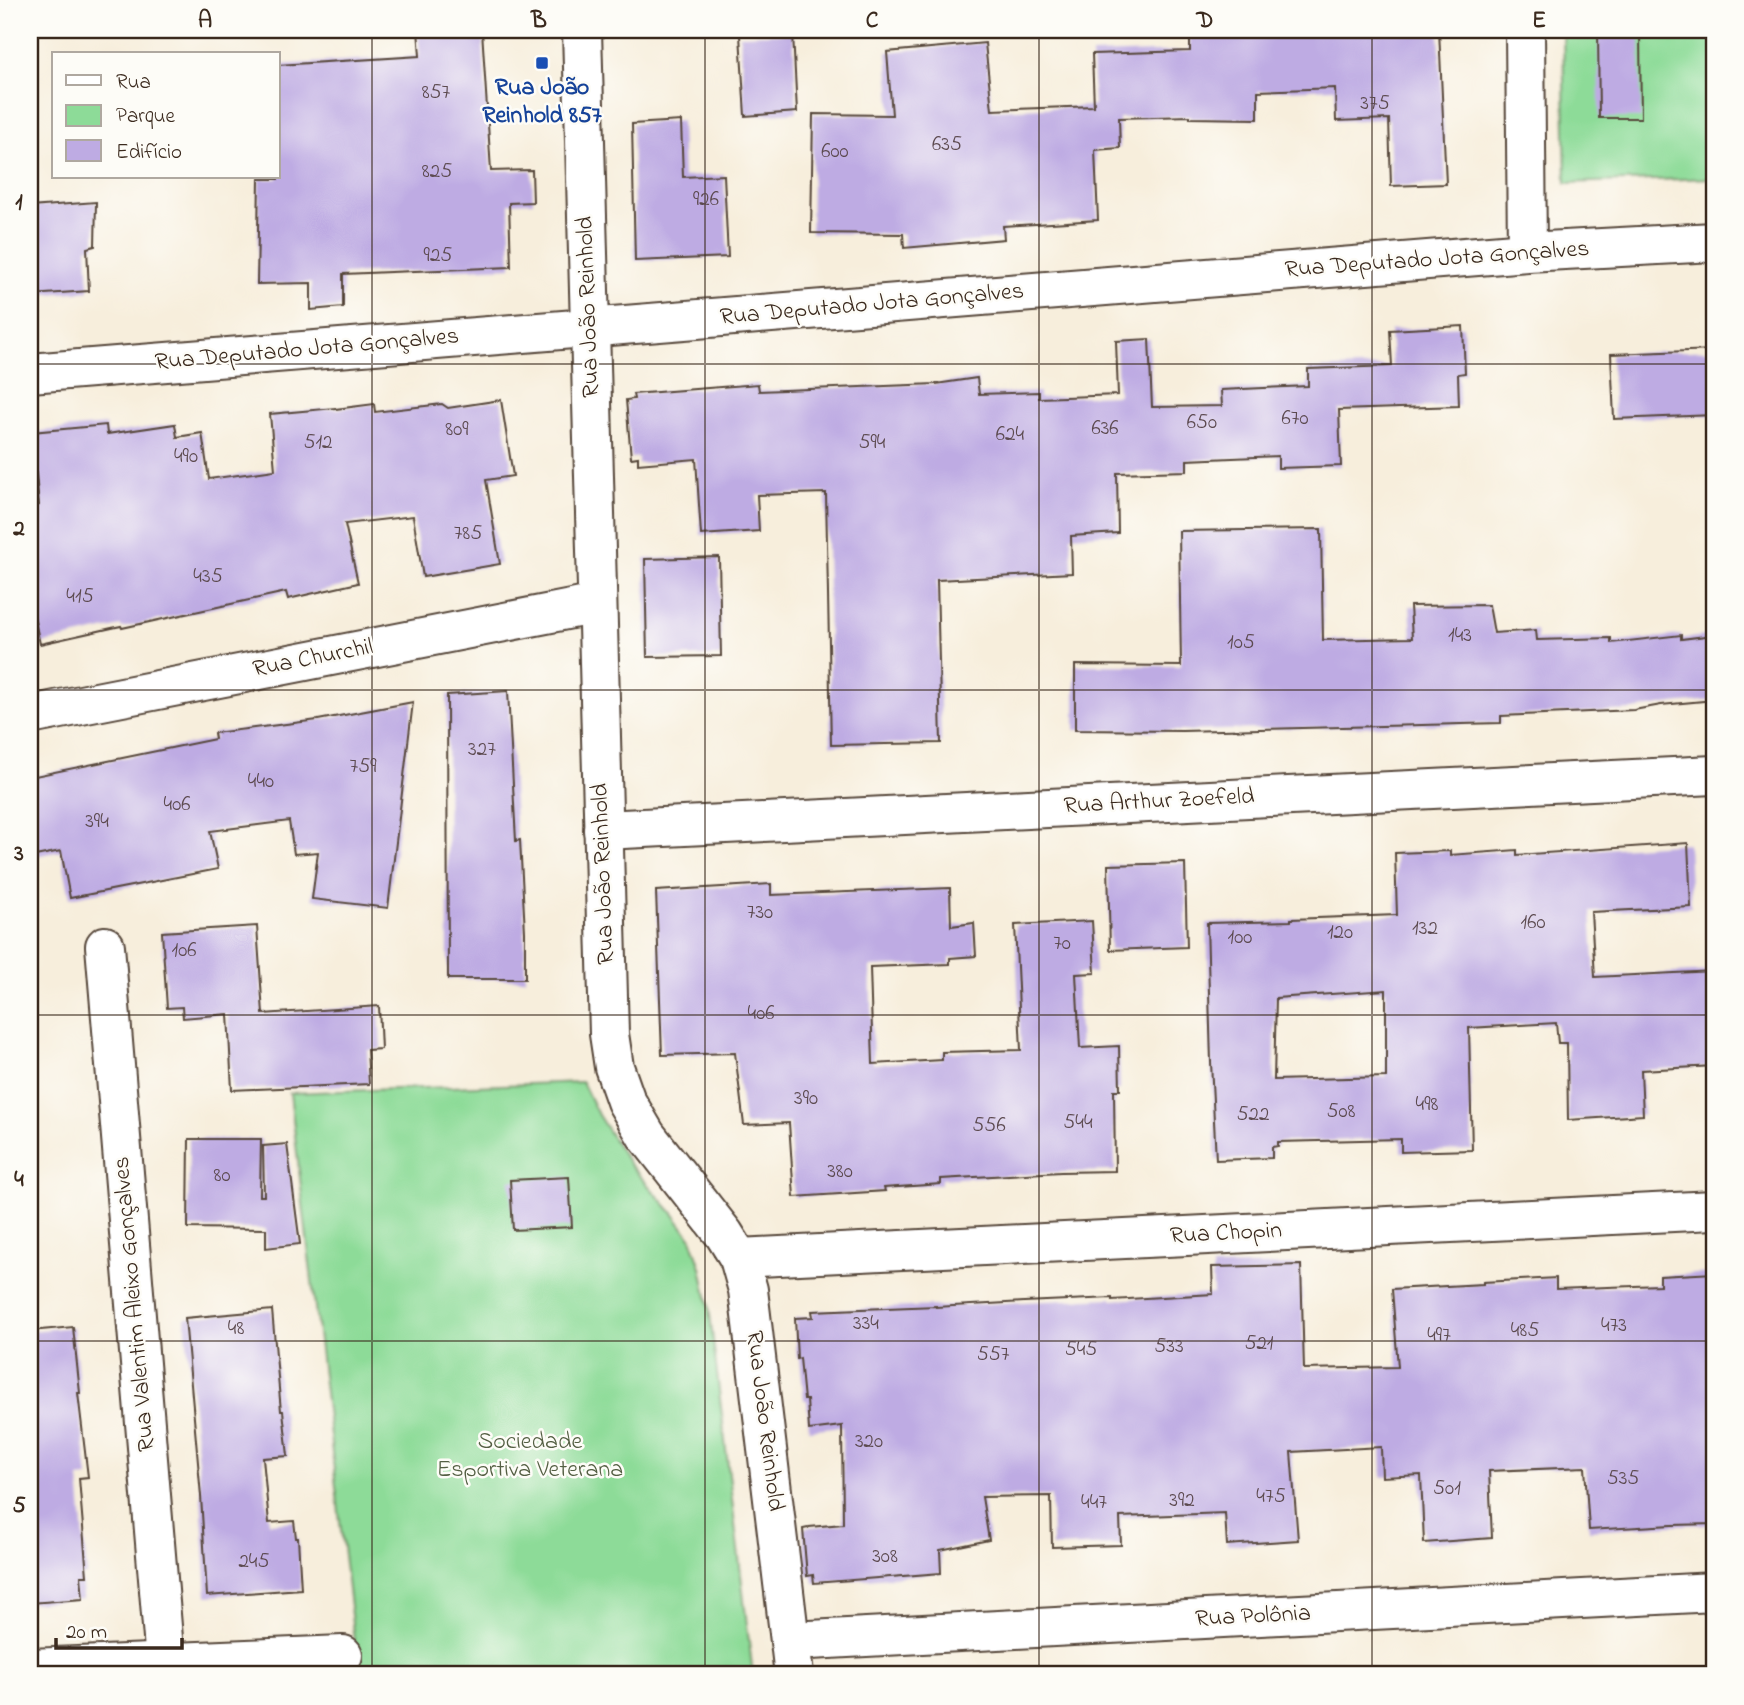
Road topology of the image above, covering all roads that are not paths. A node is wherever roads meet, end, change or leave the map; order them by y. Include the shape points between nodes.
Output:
1 (582, 30) edge
2 (1525, 30) edge
3 (1714, 242) edge
4 (1527, 252) junction
5 (589, 328) junction
6 (30, 373) edge
7 (597, 604) junction
8 (30, 715) edge
9 (1714, 775) edge
10 (603, 830) junction
11 (105, 946) dead end
12 (1714, 1210) edge
13 (739, 1258) junction
14 (1714, 1592) edge
15 (343, 1655) dead end
16 (793, 1658) edge
17 (165, 1662) junction
18 (30, 1668) edge

1 - 5 street, Rua João Reinhold
2 - 4 street
3 - 4 street, Rua Deputado Jota Gonçalves
4 - 5 street, Rua Deputado Jota Gonçalves
5 - 6 street, Rua Deputado Jota Gonçalves
5 - 7 street, Rua João Reinhold
7 - 8 street, Rua Churchil
7 - 10 street, Rua João Reinhold
9 - 10 street, Rua Arthur Zoefeld
10 - 13 street, Rua João Reinhold via 614,1067 626,1101 646,1135
11 - 17 street, Rua Valentim Aleixo Gonçalves
12 - 13 street, Rua Chopin
13 - 16 street, Rua João Reinhold via 748,1290
14 - 16 street, Rua Polônia
15 - 17 street
17 - 18 street

